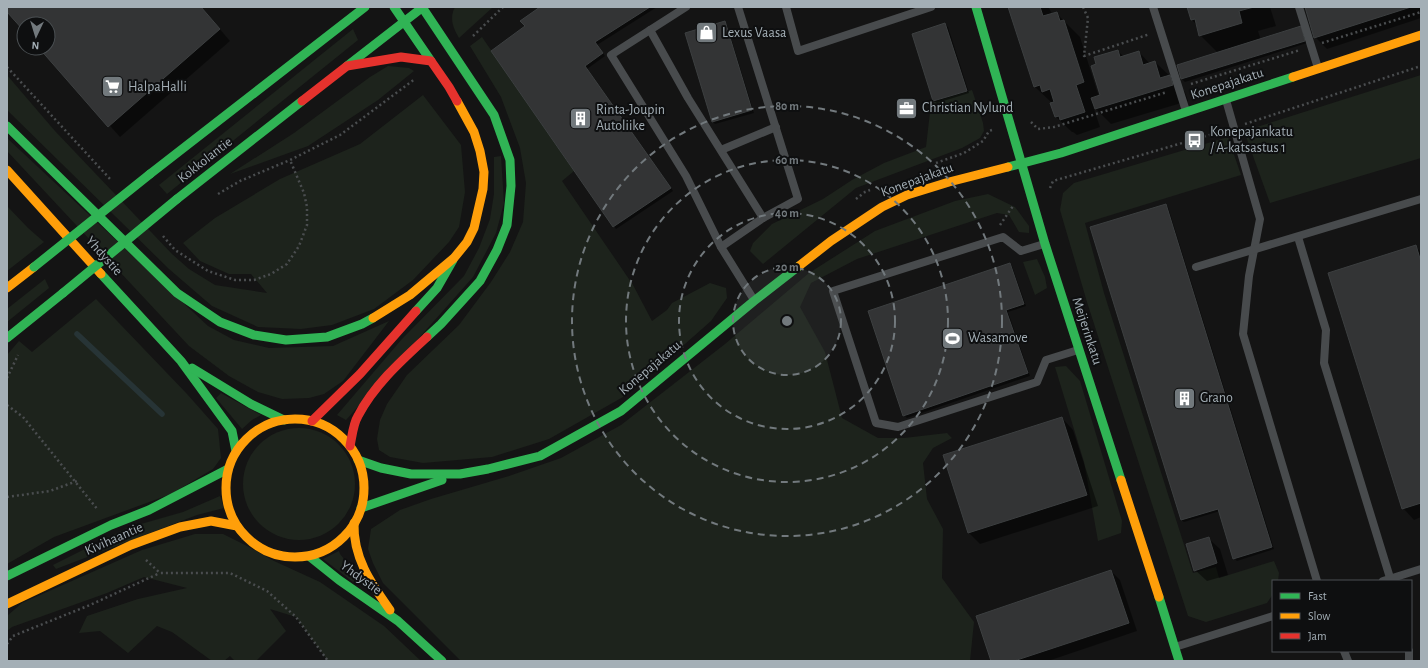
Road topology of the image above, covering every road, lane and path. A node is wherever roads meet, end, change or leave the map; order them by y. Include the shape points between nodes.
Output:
1 (365, 7) edge
2 (394, 7) edge
3 (423, 7) edge
4 (503, 7) edge
5 (686, 7) edge
6 (738, 7) edge
7 (786, 7) edge
8 (931, 7) edge
9 (976, 7) edge
10 (1083, 7) edge
11 (1153, 7) edge
12 (1299, 7) edge
13 (404, 21) junction
14 (650, 30) junction
15 (1160, 31) junction
16 (1421, 35) edge
17 (473, 36) dead end
18 (431, 61) junction
19 (347, 66) junction
20 (1318, 69) junction
21 (417, 78) dead end
22 (1226, 99) junction
23 (1186, 112) junction
24 (7, 126) edge
25 (776, 127) junction
26 (721, 150) junction
27 (1021, 163) junction
28 (7, 170) edge
29 (214, 196) dead end
30 (1421, 199) edge
31 (763, 218) junction
32 (1298, 236) junction
33 (1045, 244) junction
34 (721, 247) junction
35 (1254, 250) junction
36 (454, 258) junction
37 (1196, 267) dead end
38 (7, 288) edge
39 (754, 301) junction
40 (7, 338) edge
41 (1078, 350) junction
42 (181, 361) junction
43 (284, 420) junction
44 (312, 421) junction
45 (350, 446) junction
46 (236, 451) junction
47 (358, 460) junction
48 (228, 469) junction
49 (460, 474) junction
50 (76, 481) dead end
51 (7, 497) edge
52 (361, 508) junction
53 (354, 523) junction
54 (237, 526) junction
55 (309, 556) junction
56 (1421, 569) edge
57 (160, 573) dead end
58 (7, 576) edge
59 (1317, 580) edge
60 (1388, 580) edge
61 (7, 604) edge
62 (1272, 616) edge
63 (296, 617) dead end
64 (398, 621) junction
65 (7, 644) edge
66 (1174, 647) junction
67 (328, 661) edge
68 (442, 661) edge
69 (1179, 661) edge

1 - 38 main road, Kokkolantie, bridge
2 - 13 main road
3 - 13 main road, Kokkolantie
3 - 45 main road via 494,115 502,135 510,160 511,186 507,225 480,281 374,391 357,417
4 - 17 path
5 - 14 lane
6 - 25 lane
7 - 8 lane via 798,50
9 - 27 main road, Meijerinkatu
10 - 15 path via 1088,18 1084,56
11 - 15 lane
12 - 20 lane
13 - 18 main road
13 - 19 main road, Kokkolantie
14 - 26 lane
14 - 34 lane via 611,55 686,176
15 - 23 lane
16 - 20 main road, Konepajakatu
18 - 19 main road via 401,57
18 - 36 main road via 450,87 474,132 484,172 483,189 474,228
19 - 40 main road, Kokkolantie, bridge via 177,199
20 - 22 main road, Konepajakatu
21 - 29 path via 340,135 240,181
22 - 23 main road, Konepajakatu
22 - 35 lane via 1260,219
23 - 27 main road, Konepajakatu via 1061,153
24 - 36 main road via 178,293 220,322 254,335 286,340 327,337 362,324 410,295
25 - 26 lane
25 - 31 lane via 798,199
26 - 31 lane
27 - 33 main road, Meijerinkatu
27 - 39 main road, Konepajakatu via 948,182 907,195 882,207
28 - 42 main road, Yhdystie
30 - 32 lane
31 - 34 lane
32 - 35 lane
32 - 60 lane via 1326,330 1324,363
33 - 41 main road, Meijerinkatu
33 - 41 lane via 1021,251 1003,237 833,292 876,423 898,427 1037,382 1046,360
34 - 39 lane
35 - 37 lane
35 - 59 lane via 1243,334
36 - 44 main road via 437,288 360,374
39 - 49 main road, Konepajakatu via 621,411 540,456 488,470
41 - 66 main road, Meijerinkatu
42 - 43 main road, Yhdystie via 251,404
42 - 46 main road, Yhdystie via 232,431
43 - 44 main road
43 - 46 main road via 260,428
44 - 45 main road via 333,430
45 - 47 main road
46 - 48 main road
47 - 49 main road, Konepajakatu via 411,474
47 - 52 main road via 364,492
48 - 54 main road via 226,489 229,508
48 - 58 main road, Kivihaantie via 149,510 111,525
49 - 52 main road, Konepajakatu
50 - 51 path via 50,491
52 - 53 main road
53 - 55 main road via 335,544
53 - 64 main road, Yhdystie via 353,538 361,564
54 - 55 main road via 247,538 261,548 293,557
54 - 61 main road, Kivihaantie via 211,521 180,527 131,545
55 - 64 main road, Yhdystie
56 - 60 lane
57 - 65 path via 13,636
62 - 66 lane
63 - 67 path
64 - 68 main road, Yhdystie
66 - 69 main road, Meijerinkatu

